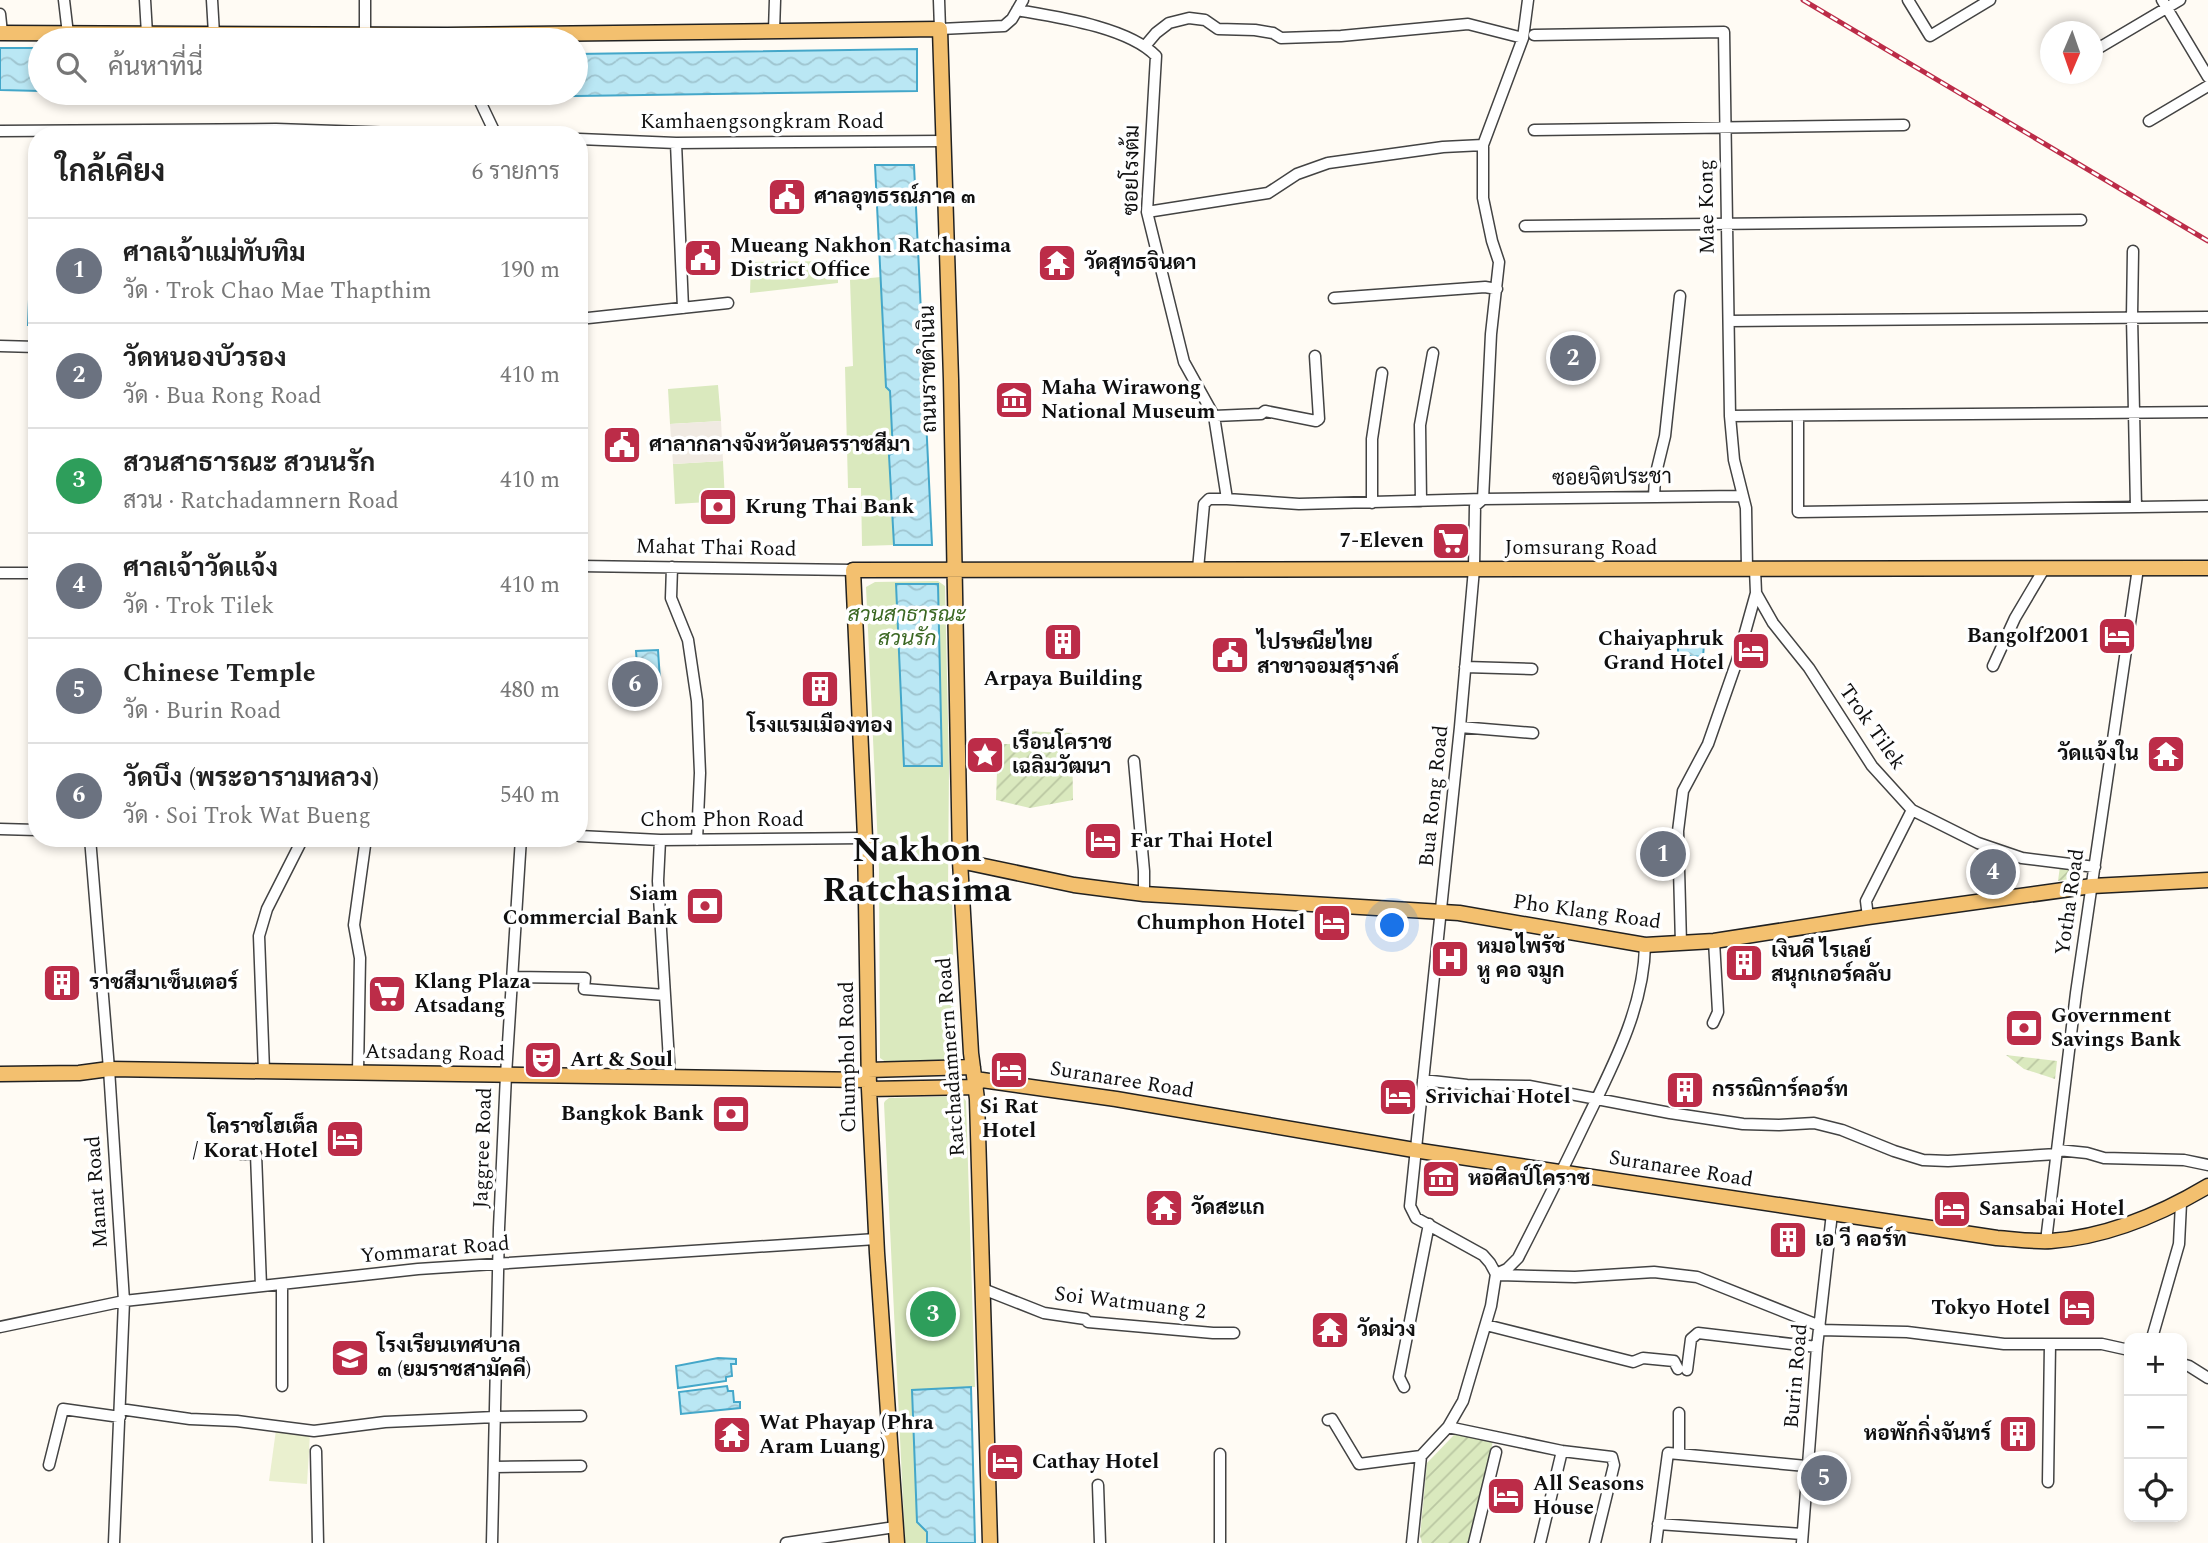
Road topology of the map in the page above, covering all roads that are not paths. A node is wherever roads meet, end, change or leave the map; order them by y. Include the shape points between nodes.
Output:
1 (64, 0) edge
2 (145, 0) edge
3 (212, 0) edge
4 (365, 0) edge
5 (775, 0) edge
6 (939, 0) edge
7 (1528, 0) edge
8 (1908, 0) edge
9 (1990, 0) edge
10 (2180, 0) edge
11 (2164, 4) edge
12 (1020, 5) edge
13 (0, 14) edge
14 (67, 28) edge
15 (147, 28) edge
16 (214, 28) edge
17 (365, 28) edge
18 (940, 29) junction
19 (774, 31) junction
20 (1, 33) edge
21 (28, 33) edge
22 (588, 34) edge
23 (1529, 37) junction
24 (2103, 45) edge
25 (1145, 46) junction
26 (2208, 77) edge
27 (2208, 86) edge
28 (482, 105) edge
29 (2149, 121) dead end
30 (1903, 125) dead end
31 (492, 126) edge
32 (1725, 128) junction
33 (1534, 130) dead end
34 (0, 131) edge
35 (28, 131) edge
36 (588, 139) edge
37 (944, 142) junction
38 (676, 143) junction
39 (1483, 145) junction
40 (1147, 212) junction
41 (2081, 220) dead end
42 (1727, 225) junction
43 (1525, 226) dead end
44 (2133, 251) dead end
45 (1497, 289) junction
46 (1680, 296) dead end
47 (1334, 298) dead end
48 (728, 303) dead end
49 (683, 308) junction
50 (2132, 317) junction
51 (2208, 317) edge
52 (588, 318) edge
53 (1729, 321) junction
54 (0, 346) edge
55 (28, 347) edge
56 (1433, 353) dead end
57 (1315, 356) dead end
58 (1382, 373) dead end
59 (2135, 412) junction
60 (2208, 412) edge
61 (1213, 416) junction
62 (1730, 416) junction
63 (1798, 416) junction
64 (1742, 496) junction
65 (1654, 497) junction
66 (1227, 499) junction
67 (1483, 499) junction
68 (1421, 501) junction
69 (1372, 503) junction
70 (2208, 506) edge
71 (2136, 507) junction
72 (588, 566) edge
73 (672, 567) junction
74 (2138, 568) junction
75 (2208, 568) edge
76 (955, 569) junction
77 (1198, 569) junction
78 (1474, 569) junction
79 (1751, 569) junction
80 (2044, 569) junction
81 (853, 570) junction
82 (0, 573) edge
83 (28, 573) edge
84 (1756, 593) junction
85 (1993, 666) dead end
86 (1465, 667) junction
87 (1532, 669) dead end
88 (1460, 727) junction
89 (1533, 733) dead end
90 (1134, 761) dead end
91 (1912, 810) junction
92 (0, 829) edge
93 (28, 830) edge
94 (588, 836) edge
95 (865, 838) junction
96 (660, 840) junction
97 (697, 840) junction
98 (91, 847) edge
99 (298, 847) edge
100 (365, 847) edge
101 (521, 847) edge
102 (960, 861) junction
103 (2095, 867) junction
104 (2208, 880) edge
105 (2092, 886) junction
106 (1144, 894) junction
107 (1441, 911) junction
108 (1868, 916) junction
109 (1714, 942) junction
110 (1681, 944) junction
111 (1645, 945) junction
112 (512, 977) junction
113 (665, 995) junction
114 (1713, 1023) dead end
115 (109, 1069) junction
116 (264, 1071) junction
117 (358, 1072) junction
118 (0, 1074) edge
119 (506, 1075) junction
120 (670, 1077) junction
121 (974, 1077) junction
122 (868, 1080) junction
123 (1423, 1080) junction
124 (1597, 1098) junction
125 (1414, 1150) junction
126 (2057, 1152) junction
127 (241, 1154) dead end
128 (2208, 1165) edge
129 (1561, 1172) junction
130 (2208, 1185) edge
131 (2181, 1203) junction
132 (1832, 1213) junction
133 (1429, 1224) junction
134 (876, 1240) junction
135 (2046, 1241) junction
136 (498, 1262) junction
137 (1496, 1275) junction
138 (282, 1284) junction
139 (261, 1286) junction
140 (983, 1289) junction
141 (124, 1301) junction
142 (1486, 1325) junction
143 (0, 1327) edge
144 (1820, 1328) junction
145 (1234, 1333) dead end
146 (2153, 1333) edge
147 (2050, 1344) junction
148 (1817, 1347) junction
149 (2124, 1349) edge
150 (2187, 1365) edge
151 (2208, 1378) edge
152 (282, 1386) dead end
153 (1404, 1387) dead end
154 (120, 1413) junction
155 (1679, 1413) dead end
156 (581, 1416) dead end
157 (495, 1417) junction
158 (1328, 1420) dead end
159 (1448, 1427) junction
160 (316, 1451) dead end
161 (1562, 1451) junction
162 (1496, 1452) dead end
163 (1220, 1454) dead end
164 (1679, 1454) junction
165 (1421, 1455) junction
166 (49, 1465) dead end
167 (581, 1466) dead end
168 (1806, 1466) junction
169 (494, 1467) junction
170 (2048, 1482) dead end
171 (1098, 1485) dead end
172 (1658, 1524) junction
173 (895, 1527) junction
174 (1802, 1538) edge
175 (114, 1543) edge
176 (318, 1543) edge
177 (492, 1543) edge
178 (786, 1543) edge
179 (897, 1543) edge
180 (990, 1543) edge
181 (1100, 1543) edge
182 (1220, 1543) edge
183 (1412, 1543) edge
184 (1474, 1543) edge
185 (1540, 1543) edge
186 (1595, 1543) edge
187 (1657, 1543) edge

1 - 14 street
2 - 15 street
3 - 16 street
4 - 17 street
5 - 19 street
6 - 18 street, ถนนราชดำเนิน
7 - 23 street, Bua Rong Road
8 - 9 street via 1930,36
10 - 11 street
11 - 24 street
11 - 26 street
12 - 18 street via 1004,26
12 - 25 street
13 - 20 street
18 - 19 main road
18 - 37 main road, ถนนราชดำเนิน
19 - 22 main road
20 - 21 main road
23 - 25 street via 1468,24 1281,38 1255,30 1218,29 1205,20 1189,18 1169,23
23 - 32 street, Mae Kong via 1724,32
23 - 39 street, Bua Rong Road
25 - 40 street, ซอยโรงต้ม via 1156,57
27 - 29 street
28 - 31 street
30 - 32 street
32 - 33 street
32 - 42 street, Mae Kong
34 - 35 street
36 - 38 street, Kamhaengsongkram Road
37 - 38 street, Kamhaengsongkram Road
37 - 76 main road, ถนนราชดำเนิน
38 - 49 street
39 - 40 street via 1328,163 1297,174 1268,193
39 - 45 street, Bua Rong Road via 1483,198 1499,262
40 - 61 street, ซอยโรงต้ม via 1184,362
41 - 42 street
42 - 43 street
42 - 53 street, Mae Kong
44 - 50 street
45 - 47 street
45 - 67 street, Bua Rong Road
46 - 65 street
48 - 49 street
49 - 52 street
50 - 51 street
50 - 53 street
50 - 59 street
53 - 62 street, Mae Kong
54 - 55 street
56 - 68 street via 1420,425
57 - 61 street via 1316,421 1265,411
58 - 69 street via 1372,439
59 - 60 street
59 - 63 street
59 - 71 street
61 - 66 street, ซอยโรงต้ม
62 - 63 street
62 - 64 street, Mae Kong
63 - 71 street via 1798,512
64 - 65 street, ซอยจิตประชา
64 - 79 street, Mae Kong
65 - 67 street, ซอยจิตประชา
66 - 69 street
66 - 77 street via 1209,499 1205,504
67 - 68 street
67 - 78 street, Bua Rong Road via 1475,506
68 - 69 street
70 - 71 street
72 - 73 street, Mahat Thai Road
73 - 81 street, Mahat Thai Road
73 - 97 street via 671,598 688,640 697,701
74 - 75 main road, Jomsurang Road
74 - 80 main road, Jomsurang Road
74 - 103 street, Yotha Road
76 - 77 main road, Jomsurang Road
76 - 81 main road, Jomsurang Road
76 - 102 main road, Ratchadamnern Road
77 - 78 main road, Jomsurang Road
78 - 79 main road, Jomsurang Road
78 - 86 street, Bua Rong Road
79 - 80 main road, Jomsurang Road
79 - 84 street, Trok Tilek
80 - 85 street
81 - 95 main road, Chumphol Road
82 - 83 street
84 - 91 street, Trok Tilek via 1872,766
84 - 110 street via 1708,744 1684,791 1678,831
86 - 87 street
86 - 88 street, Bua Rong Road
88 - 89 street
88 - 107 street, Bua Rong Road
90 - 106 street
91 - 103 street, Trok Tilek via 1978,843 2022,858
91 - 108 street via 1866,901
92 - 93 street
94 - 96 street, Chom Phon Road
95 - 97 street, Chom Phon Road
95 - 122 main road, Chumphol Road
96 - 97 street, Chom Phon Road
96 - 113 street
98 - 115 street, Manat Road
99 - 116 street via 267,909 259,936
100 - 117 street via 354,925 360,958
101 - 112 street, Jaggree Road
102 - 106 main road, Pho Klang Road
102 - 121 main road, Ratchadamnern Road
103 - 105 street, Yotha Road
104 - 105 main road, Pho Klang Road
105 - 108 main road, Pho Klang Road
105 - 126 street, Yotha Road
106 - 107 main road, Pho Klang Road
107 - 111 main road, Pho Klang Road
107 - 123 street, Bua Rong Road
108 - 109 main road, Pho Klang Road
109 - 110 main road, Pho Klang Road
109 - 114 street via 1718,1012
110 - 111 main road, Pho Klang Road
111 - 124 street via 1639,995
112 - 113 street via 585,978 584,989
112 - 119 street, Jaggree Road
113 - 120 street
115 - 116 main road, Atsadang Road
115 - 118 main road, Atsadang Road
115 - 141 street, Manat Road
116 - 117 main road, Atsadang Road
117 - 119 main road, Atsadang Road
119 - 120 main road, Atsadang Road
119 - 136 street, Jaggree Road
120 - 122 main road, Atsadang Road
121 - 122 main road, Suranaree Road
121 - 125 main road, Suranaree Road
121 - 140 main road, Ratchadamnern Road
122 - 134 main road, Chumphol Road
123 - 124 street via 1529,1086
123 - 125 street, Bua Rong Road
124 - 126 street via 1743,1124 1814,1123 1923,1160
124 - 129 street
125 - 129 main road, Suranaree Road
125 - 133 street, Bua Rong Road via 1410,1206 1416,1218
126 - 128 street
126 - 135 street, Yotha Road
127 - 139 street via 256,1154
129 - 132 main road, Suranaree Road
129 - 137 street via 1518,1258
130 - 131 main road, Suranaree Road
131 - 135 main road, Suranaree Road via 2098,1233
131 - 146 street via 2179,1244
132 - 135 main road, Suranaree Road
132 - 144 street, Burin Road
133 - 137 street, Bua Rong Road via 1474,1248
133 - 153 street via 1399,1377
134 - 136 street, Yommarat Road
134 - 173 main road, Chumphol Road
136 - 138 street, Yommarat Road
136 - 157 street, Jaggree Road
137 - 142 street
137 - 144 street via 1654,1272 1697,1277
138 - 139 street, Yommarat Road
138 - 152 street
139 - 141 street, Yommarat Road
140 - 145 street, Soi Watmuang 2 via 1044,1312 1088,1322
140 - 180 main road, Ratchadamnern Road
141 - 143 street, Yommarat Road
141 - 154 street, Manat Road
142 - 148 street via 1633,1362 1643,1358 1674,1361 1682,1369 1691,1339 1698,1333
142 - 159 street via 1463,1401
144 - 147 street
144 - 148 street, Burin Road
147 - 149 street
147 - 170 street
148 - 168 street, Burin Road
150 - 151 street
154 - 157 street via 314,1431
154 - 166 street via 62,1409
154 - 175 street, Manat Road
155 - 164 street
156 - 157 street
157 - 169 street, Jaggree Road
158 - 165 street via 1332,1419 1359,1464
159 - 161 street
159 - 165 street
160 - 176 street
161 - 185 street
161 - 186 street via 1614,1460
162 - 184 street
163 - 182 street
164 - 168 street
164 - 172 street via 1668,1453
165 - 183 street
167 - 169 street
168 - 174 street, Burin Road
169 - 177 street, Jaggree Road
171 - 181 street
172 - 174 street
172 - 187 street
173 - 178 street
173 - 179 main road, Chumphol Road

